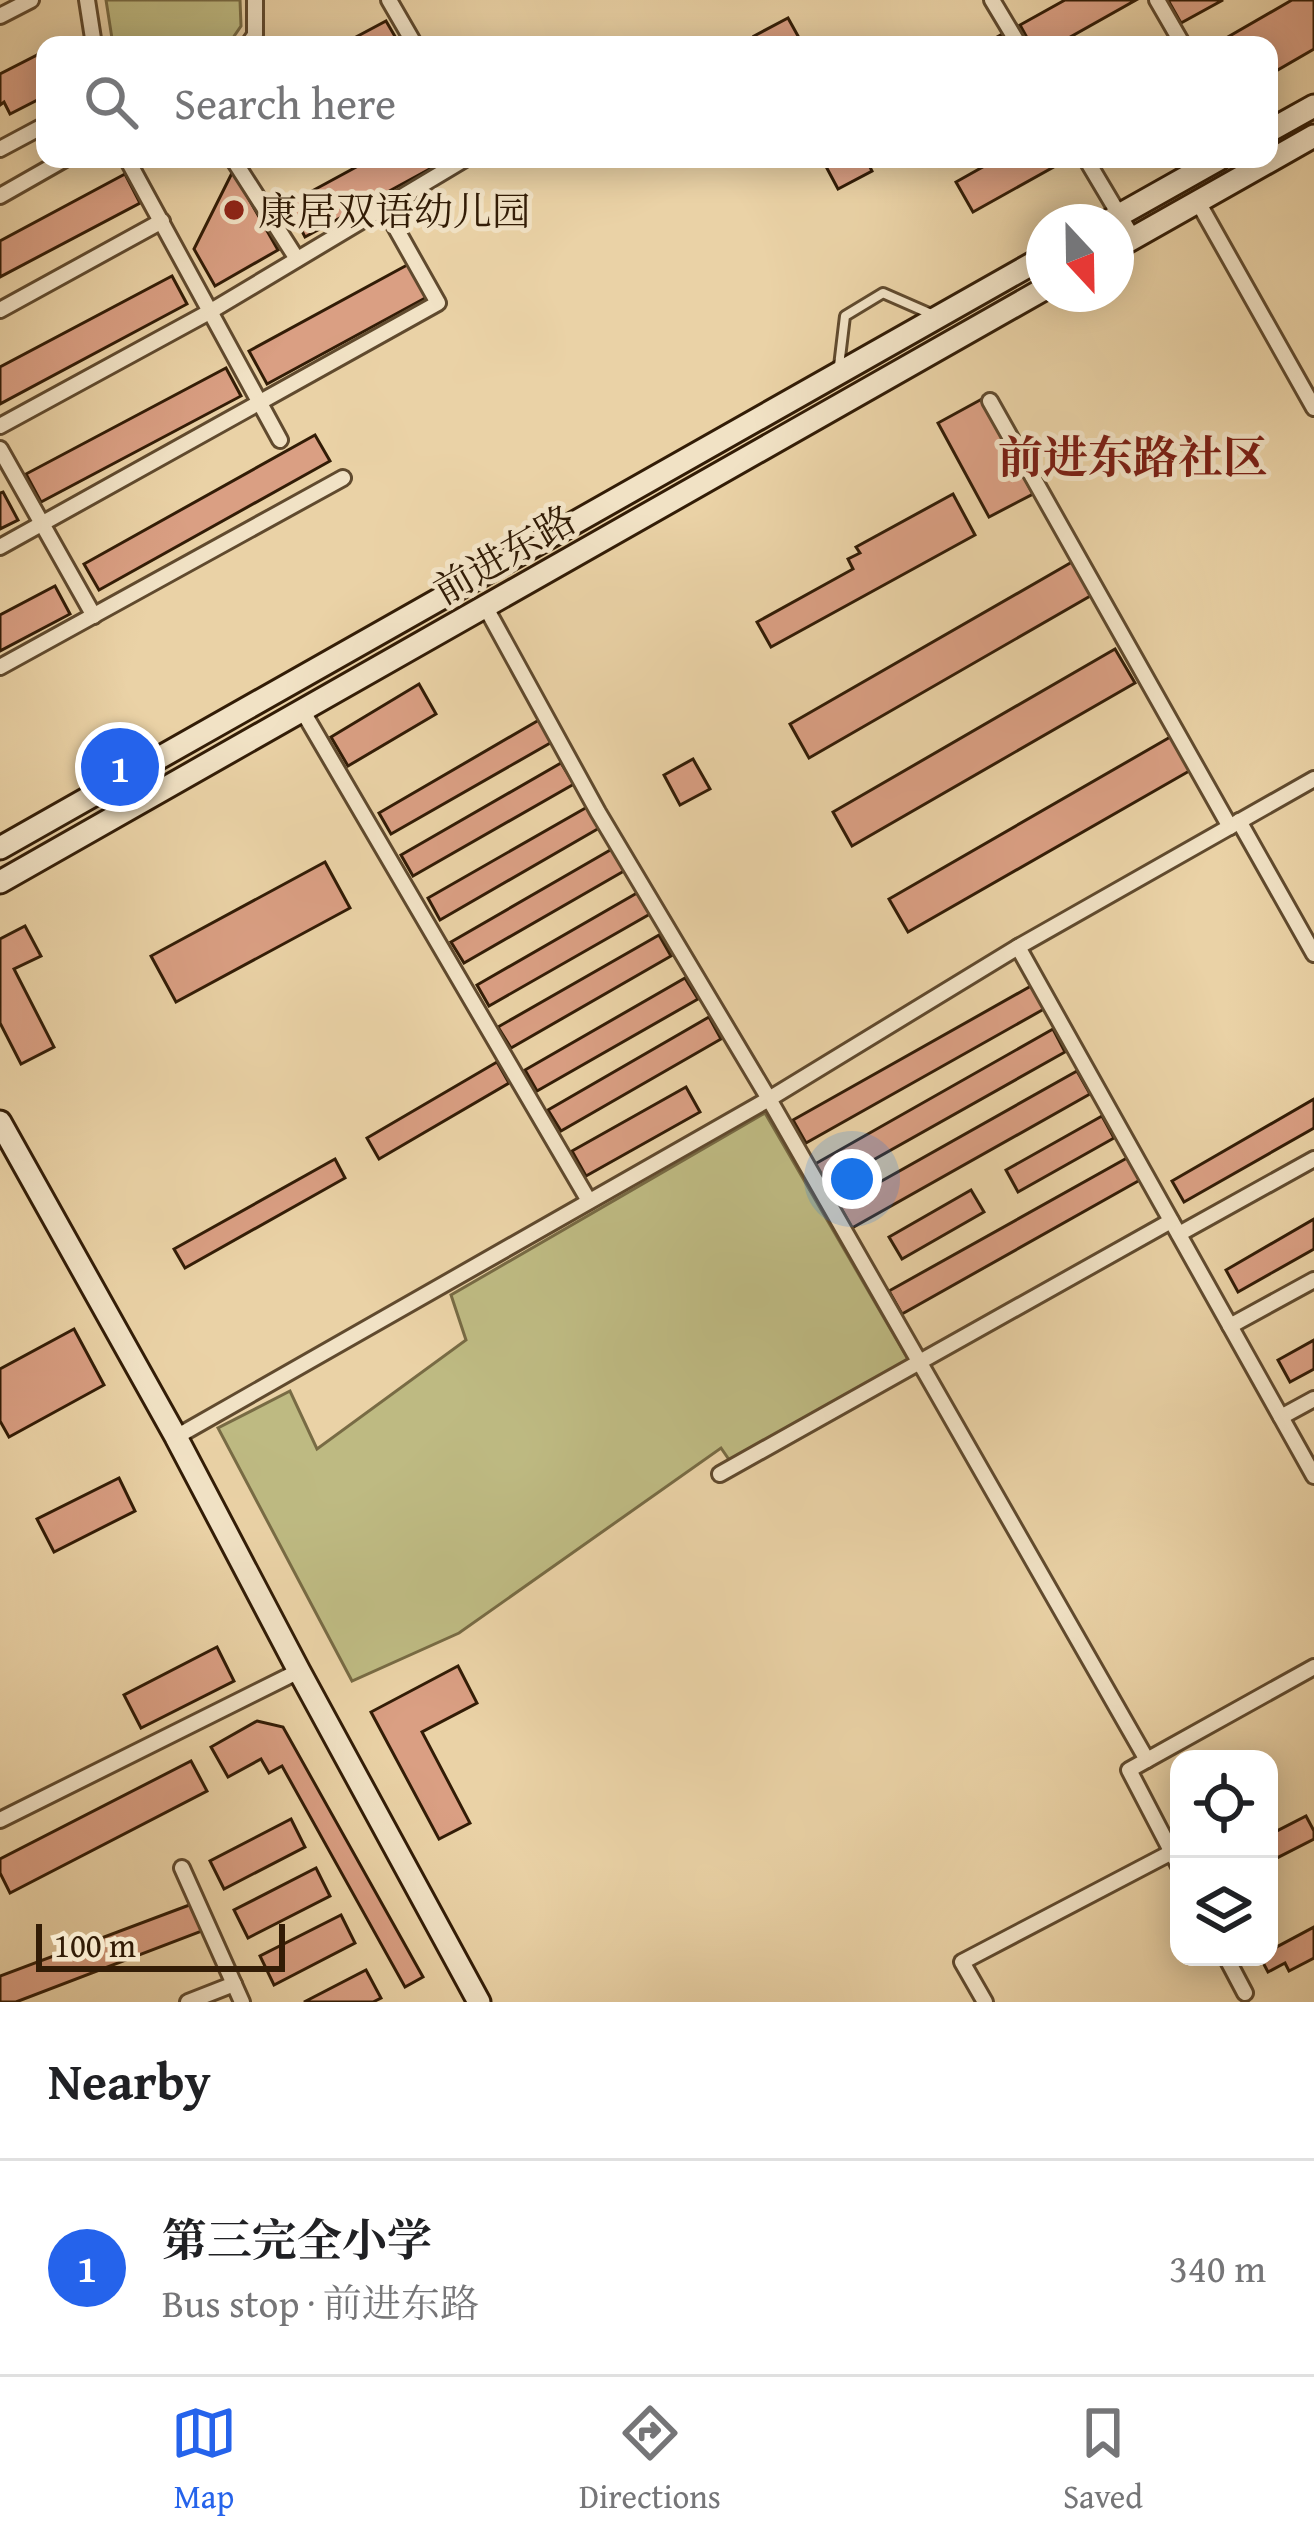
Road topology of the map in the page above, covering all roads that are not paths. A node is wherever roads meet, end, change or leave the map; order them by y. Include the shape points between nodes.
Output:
1 (31, 0) edge
2 (87, 0) edge
3 (274, 0) edge
4 (389, 0) edge
5 (992, 0) edge
6 (1156, 0) edge
7 (255, 5) edge
8 (0, 16) edge
9 (93, 36) edge
10 (254, 36) edge
11 (410, 36) edge
12 (1014, 36) edge
13 (1178, 36) edge
14 (1314, 106) edge
15 (1278, 126) edge
16 (36, 130) edge
17 (1314, 136) edge
18 (0, 149) edge
19 (1278, 156) edge
20 (49, 168) edge
21 (132, 168) edge
22 (239, 168) edge
23 (450, 168) edge
24 (1090, 168) edge
25 (1203, 168) edge
26 (1258, 168) edge
27 (0, 196) edge
28 (1198, 202) junction
29 (1106, 204) edge
30 (384, 207) junction
31 (1134, 207) edge
32 (162, 221) junction
33 (1134, 237) edge
34 (297, 259) junction
35 (1026, 267) edge
36 (1026, 299) edge
37 (0, 310) edge
38 (211, 311) junction
39 (938, 317) junction
40 (838, 373) junction
41 (990, 401) dead end
42 (260, 403) junction
43 (1314, 408) edge
44 (0, 426) edge
45 (280, 440) dead end
46 (0, 449) edge
47 (343, 478) dead end
48 (42, 524) junction
49 (0, 547) edge
50 (485, 606) junction
51 (94, 616) junction
52 (0, 667) edge
53 (302, 710) junction
54 (1314, 778) edge
55 (1234, 824) junction
56 (0, 848) edge
57 (0, 883) edge
58 (1018, 946) junction
59 (1314, 954) edge
60 (769, 1100) junction
61 (0, 1122) edge
62 (1314, 1159) edge
63 (589, 1201) junction
64 (1175, 1227) junction
65 (1314, 1280) edge
66 (1230, 1326) junction
67 (919, 1362) junction
68 (1314, 1399) edge
69 (1281, 1417) junction
70 (176, 1437) junction
71 (720, 1474) dead end
72 (1314, 1476) edge
73 (1314, 1667) edge
74 (299, 1671) junction
75 (1147, 1760) junction
76 (0, 1820) edge
77 (1174, 1858) edge
78 (1170, 1861) edge
79 (182, 1868) dead end
80 (1231, 1966) edge
81 (234, 1984) junction
82 (1245, 1994) dead end
83 (188, 2002) edge
84 (242, 2002) edge
85 (479, 2002) edge
86 (985, 2002) edge

1 - 8 street
2 - 9 street
3 - 7 street
4 - 11 street
5 - 12 street
6 - 13 street
7 - 10 street
14 - 15 main road
16 - 18 street
17 - 19 main road
20 - 27 street
21 - 32 street
22 - 34 street
23 - 30 street
24 - 29 street
25 - 31 main road
26 - 28 main road
28 - 33 main road
28 - 43 street
30 - 34 street
30 - 42 street via 438,303
32 - 37 street
32 - 38 street
34 - 38 street
35 - 39 main road, 前进东路
36 - 50 main road, 前进东路
38 - 42 street
38 - 44 street
39 - 40 main road, 前进东路
39 - 40 lane via 883,293 845,316
40 - 56 main road, 前进东路
41 - 55 street
42 - 45 street
42 - 48 street
46 - 48 street
47 - 51 street
48 - 49 street
48 - 51 street
50 - 53 main road, 前进东路
50 - 60 street
51 - 52 street
53 - 57 main road, 前进东路
53 - 63 street
54 - 55 street
55 - 58 street
55 - 59 street
58 - 60 street
58 - 64 street
60 - 63 street
60 - 67 street
61 - 70 main road
62 - 64 street
63 - 70 street
64 - 66 street
64 - 67 street
65 - 66 street
66 - 69 street
67 - 71 street
67 - 75 street
68 - 69 street
69 - 72 street
70 - 74 main road
73 - 75 street
74 - 76 street
74 - 85 main road
75 - 77 street via 1129,1770
78 - 86 street via 962,1962
79 - 81 street
80 - 82 street
81 - 83 street
81 - 84 street

